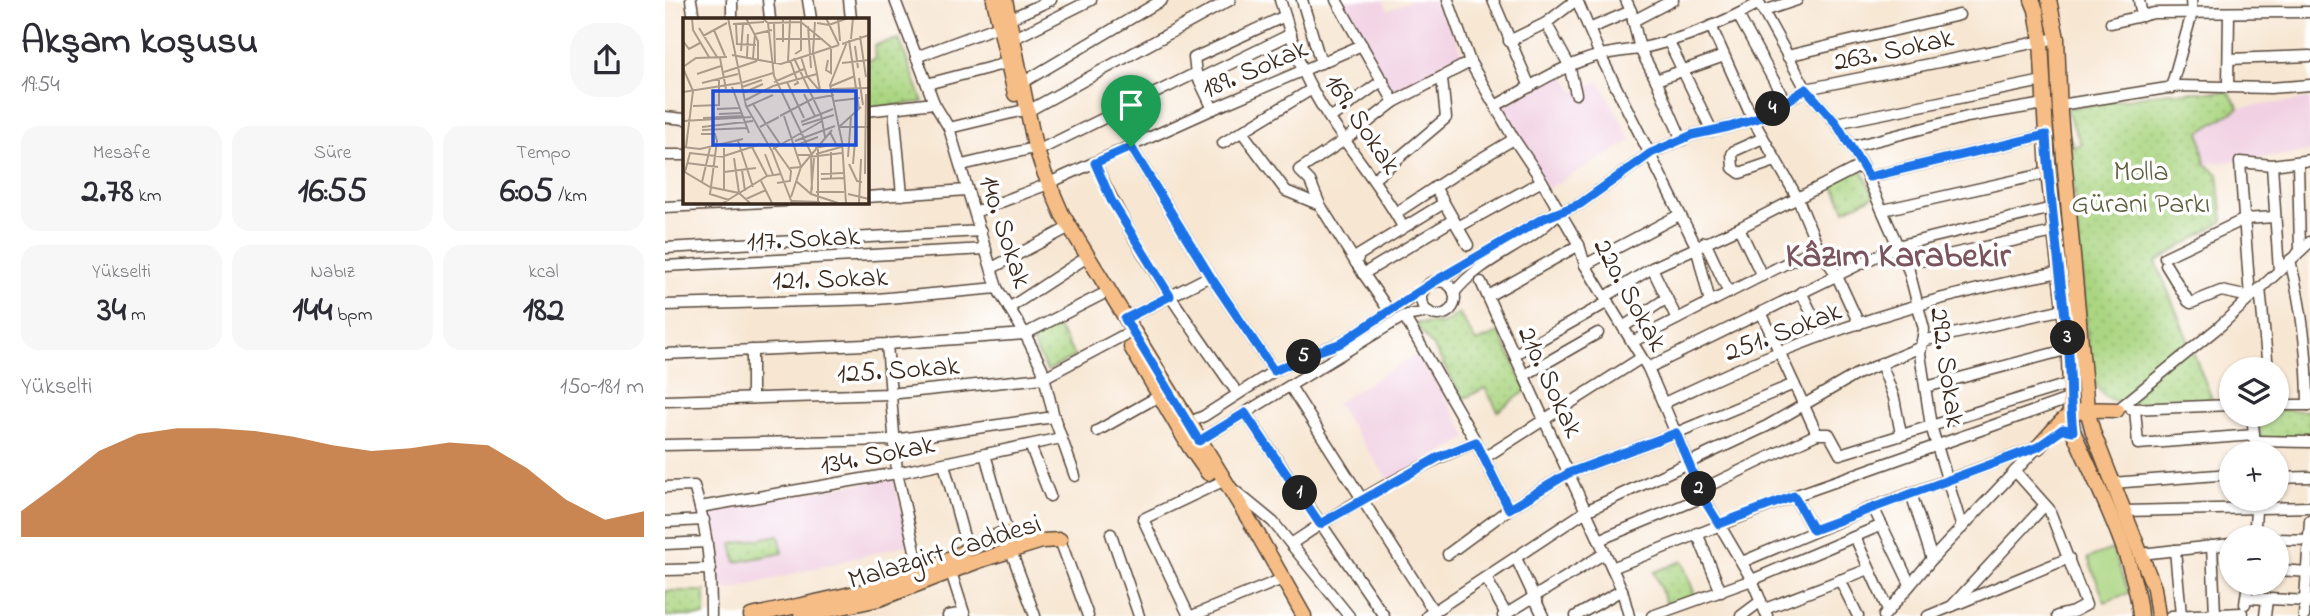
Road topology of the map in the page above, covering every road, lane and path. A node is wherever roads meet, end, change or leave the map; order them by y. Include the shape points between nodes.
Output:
1 (691, 0) edge
2 (732, 0) edge
3 (768, 0) edge
4 (808, 0) edge
5 (849, 0) edge
6 (895, 0) edge
7 (994, 0) edge
8 (1005, 0) edge
9 (1051, 0) edge
10 (1091, 0) edge
11 (1162, 0) edge
12 (1230, 0) edge
13 (1280, 0) edge
14 (1302, 0) edge
15 (1336, 0) edge
16 (1448, 0) edge
17 (1493, 0) edge
18 (1577, 0) edge
19 (1626, 0) edge
20 (1672, 0) edge
21 (1797, 0) edge
22 (2032, 0) edge
23 (2049, 0) edge
24 (2139, 0) edge
25 (2191, 0) edge
26 (1760, 5) edge
27 (2310, 12) edge
28 (2192, 13) junction
29 (2229, 13) junction
30 (1738, 15) junction
31 (1959, 15) dead end
32 (1285, 16) junction
33 (1632, 16) junction
34 (2142, 16) junction
35 (694, 18) edge
36 (732, 18) edge
37 (770, 18) edge
38 (811, 18) edge
39 (851, 18) edge
40 (1004, 23) junction
41 (1546, 23) junction
42 (2111, 23) dead end
43 (1711, 26) junction
44 (1589, 29) junction
45 (1291, 34) junction
46 (2056, 38) junction
47 (1013, 39) junction
48 (1668, 40) junction
49 (2041, 40) junction
50 (1509, 41) junction
51 (1362, 45) junction
52 (1640, 49) junction
53 (1600, 55) junction
54 (1724, 56) junction
55 (1787, 56) junction
56 (2310, 56) edge
57 (916, 57) junction
58 (2229, 59) junction
59 (1470, 62) junction
60 (1007, 63) junction
61 (1321, 63) junction
62 (1569, 65) junction
63 (1302, 70) junction
64 (1683, 70) junction
65 (1197, 76) junction
66 (1442, 79) junction
67 (1383, 80) junction
68 (1656, 80) junction
69 (2043, 81) junction
70 (1022, 83) junction
71 (927, 84) junction
72 (2310, 85) edge
73 (1531, 87) junction
74 (2228, 87) junction
75 (2171, 88) junction
76 (1312, 89) junction
77 (1806, 89) junction
78 (1576, 94) dead end
79 (1785, 100) junction
80 (1394, 102) junction
81 (934, 103) junction
82 (2044, 104) junction
83 (1495, 106) junction
84 (2060, 106) junction
85 (894, 109) junction
86 (1213, 109) junction
87 (868, 111) edge
88 (1024, 111) junction
89 (665, 117) edge
90 (1330, 118) junction
91 (683, 119) edge
92 (1753, 120) junction
93 (1836, 123) junction
94 (949, 128) junction
95 (1711, 131) junction
96 (1242, 132) junction
97 (2046, 135) junction
98 (1763, 138) junction
99 (1346, 139) junction
100 (1514, 139) junction
101 (1682, 140) junction
102 (1223, 143) dead end
103 (1131, 147) junction
104 (1851, 147) junction
105 (1034, 150) junction
106 (1651, 153) junction
107 (665, 155) edge
108 (683, 155) edge
109 (1775, 161) junction
110 (2304, 161) edge
111 (1095, 163) junction
112 (962, 165) junction
113 (1862, 165) junction
114 (2272, 165) junction
115 (2048, 173) junction
116 (1869, 177) junction
117 (1374, 179) junction
118 (1542, 181) junction
119 (1046, 185) junction
120 (1435, 187) junction
121 (967, 190) junction
122 (902, 195) junction
123 (868, 197) edge
124 (1797, 197) junction
125 (755, 203) edge
126 (1444, 203) junction
127 (1320, 205) junction
128 (665, 207) edge
129 (2052, 208) junction
130 (1884, 210) junction
131 (975, 212) junction
132 (1559, 212) junction
133 (1396, 213) junction
134 (1679, 215) junction
135 (2274, 217) junction
136 (2245, 219) junction
137 (1455, 223) junction
138 (1403, 227) junction
139 (1739, 228) junction
140 (1064, 230) junction
141 (981, 231) junction
142 (2054, 232) junction
143 (876, 237) junction
144 (2310, 242) edge
145 (1700, 244) junction
146 (1468, 245) dead end
147 (1579, 245) junction
148 (707, 246) junction
149 (1898, 246) junction
150 (1818, 247) junction
151 (665, 248) edge
152 (986, 249) junction
153 (2300, 251) junction
154 (878, 255) junction
155 (2290, 260) junction
156 (1081, 261) junction
157 (1356, 263) junction
158 (1906, 264) junction
159 (708, 265) junction
160 (1585, 265) junction
161 (665, 266) edge
162 (992, 268) junction
163 (1652, 268) junction
164 (2279, 271) junction
165 (2060, 272) junction
166 (1363, 274) junction
167 (1836, 274) junction
168 (1210, 276) junction
169 (1762, 276) junction
170 (1435, 282) junction
171 (1481, 282) dead end
172 (997, 288) junction
173 (2260, 288) junction
174 (1424, 290) junction
175 (1801, 292) junction
176 (1454, 293) junction
177 (1728, 293) junction
178 (1101, 295) junction
179 (1170, 296) junction
180 (1487, 296) junction
181 (2251, 297) junction
182 (1667, 298) junction
183 (1607, 300) junction
184 (1710, 302) junction
185 (665, 305) edge
186 (1919, 305) junction
187 (1009, 308) junction
188 (2064, 309) junction
189 (1390, 312) junction
190 (1429, 312) junction
191 (1761, 312) junction
192 (1404, 316) junction
193 (1677, 319) junction
194 (1859, 324) junction
195 (1623, 327) junction
196 (1127, 329) junction
197 (1598, 333) dead end
198 (1025, 334) junction
199 (1823, 336) junction
200 (1632, 342) junction
201 (887, 344) junction
202 (1921, 344) junction
203 (2069, 349) junction
204 (752, 350) junction
205 (1779, 352) junction
206 (665, 354) edge
207 (1515, 354) junction
208 (2267, 357) edge
209 (1641, 358) junction
210 (1881, 363) junction
211 (1648, 368) junction
212 (1274, 371) junction
213 (1525, 375) junction
214 (1043, 378) junction
215 (1794, 384) junction
216 (1290, 386) junction
217 (1926, 387) junction
218 (1163, 393) junction
219 (890, 394) junction
220 (1238, 394) junction
221 (2074, 394) junction
222 (752, 398) junction
223 (665, 401) edge
224 (1664, 403) junction
225 (1803, 404) junction
226 (2289, 405) edge
227 (2309, 405) edge
228 (2219, 406) edge
229 (2087, 409) junction
230 (2135, 409) junction
231 (2117, 410) junction
232 (1245, 413) junction
233 (1054, 417) junction
234 (1545, 419) junction
235 (1188, 423) junction
236 (1931, 426) junction
237 (2092, 430) junction
238 (1097, 431) dead end
239 (2073, 431) junction
240 (1676, 433) junction
241 (1817, 434) junction
242 (1901, 434) junction
243 (1061, 438) junction
244 (893, 440) junction
245 (1199, 441) junction
246 (1476, 442) junction
247 (2289, 442) edge
248 (2310, 442) edge
249 (2219, 443) edge
250 (1937, 444) junction
251 (665, 445) edge
252 (1030, 445) junction
253 (2038, 447) junction
254 (985, 454) junction
255 (1484, 458) junction
256 (1688, 463) junction
257 (944, 464) junction
258 (2015, 471) junction
259 (1569, 473) junction
260 (897, 474) junction
261 (2219, 475) edge
262 (1076, 476) dead end
263 (2310, 477) edge
264 (2289, 478) edge
265 (1946, 480) junction
266 (1220, 482) junction
267 (2112, 483) junction
268 (665, 487) edge
269 (1911, 493) junction
270 (1702, 494) junction
271 (1050, 496) dead end
272 (1794, 496) junction
273 (1364, 500) junction
274 (2045, 505) junction
275 (2219, 506) edge
276 (2289, 506) edge
277 (700, 507) junction
278 (1873, 507) junction
279 (2310, 507) edge
280 (1509, 509) junction
281 (1586, 511) junction
282 (2124, 512) junction
283 (704, 520) junction
284 (2310, 520) edge
285 (665, 522) edge
286 (1320, 524) junction
287 (1719, 524) junction
288 (1882, 524) junction
289 (1962, 528) junction
290 (1813, 530) junction
291 (1007, 532) junction
292 (1697, 533) junction
293 (1111, 534) dead end
294 (1855, 537) junction
295 (2289, 539) edge
296 (1060, 540) joint
297 (1599, 540) junction
298 (2310, 540) edge
299 (707, 541) junction
300 (665, 544) edge
301 (1291, 544) junction
302 (2219, 545) edge
303 (2212, 546) junction
304 (967, 548) junction
305 (2175, 550) junction
306 (1011, 551) junction
307 (1605, 553) junction
308 (1448, 554) dead end
309 (2141, 554) junction
310 (1516, 558) junction
311 (2069, 558) junction
312 (1932, 559) junction
313 (1742, 562) junction
314 (1612, 568) junction
315 (711, 569) junction
316 (1869, 569) junction
317 (665, 570) edge
318 (2289, 571) edge
319 (920, 572) junction
320 (951, 572) junction
321 (2309, 572) edge
322 (1486, 578) junction
323 (1280, 580) junction
324 (1752, 580) junction
325 (1840, 580) junction
326 (1910, 584) junction
327 (1622, 590) junction
328 (1721, 592) junction
329 (1289, 593) junction
330 (2247, 595) edge
331 (1534, 597) junction
332 (2247, 598) junction
333 (2267, 600) junction
334 (2308, 601) edge
335 (1764, 609) edge
336 (2089, 611) edge
337 (1856, 613) edge
338 (1886, 613) edge
339 (1950, 613) edge
340 (965, 614) edge
341 (1431, 614) edge
342 (2215, 614) junction
343 (2242, 614) edge
344 (1506, 615) edge
345 (1744, 615) edge
346 (2181, 615) edge
347 (711, 616) edge
348 (751, 616) edge
349 (801, 616) edge
350 (949, 616) edge
351 (1035, 616) edge
352 (1088, 616) edge
353 (1139, 616) edge
354 (1193, 616) edge
355 (1304, 616) edge
356 (1349, 616) edge
357 (1384, 616) edge
358 (1543, 616) edge
359 (1576, 616) edge
360 (1629, 616) edge
361 (1652, 616) edge
362 (1844, 616) edge
363 (1928, 616) edge
364 (2057, 616) edge
365 (2140, 616) edge
366 (2158, 616) edge
367 (2171, 616) edge
368 (2265, 616) edge
369 (2304, 616) edge

1 - 35 street
2 - 36 street
3 - 37 street
4 - 38 street
5 - 39 street
6 - 57 street, 140. Sokak
7 - 40 main road
8 - 40 main road
9 - 40 street
10 - 47 street
11 - 70 street
12 - 88 street
13 - 32 street, 169. Sokak
14 - 61 street
15 - 51 street
16 - 59 street, 220. Sokak
17 - 50 street
18 - 41 street
18 - 44 street
19 - 33 street
20 - 33 street
21 - 26 street
22 - 49 main road
23 - 46 main road
24 - 34 street
25 - 28 street
26 - 30 street
26 - 55 street, 292. Sokak
27 - 29 street
28 - 29 street
28 - 34 street
28 - 75 street
29 - 58 street
30 - 43 street
30 - 79 street
31 - 55 street
32 - 45 street, 169. Sokak
32 - 65 street via 1195,58
33 - 44 street
33 - 52 street
34 - 42 street
40 - 47 main road
40 - 57 street
40 - 60 main road
41 - 50 street
41 - 62 street
43 - 48 street
43 - 54 street
44 - 53 street
45 - 63 street, 169. Sokak
45 - 65 street
46 - 49 street, 263. Sokak
46 - 84 main road
47 - 70 main road
48 - 52 street
48 - 64 street
49 - 69 main road
49 - 77 street, 263. Sokak
50 - 73 street
51 - 61 street, 189. Sokak
51 - 67 street
52 - 53 street
52 - 68 street
53 - 62 street
53 - 106 street
54 - 64 street
54 - 92 street
55 - 77 street, 292. Sokak
56 - 58 street
57 - 71 street, 140. Sokak
58 - 74 street
59 - 66 street
59 - 83 street, 220. Sokak
60 - 71 street
60 - 88 main road
61 - 63 street, 189. Sokak
62 - 73 street
62 - 78 street
63 - 76 street, 169. Sokak
63 - 86 street, 189. Sokak
64 - 68 street
64 - 95 street
65 - 86 street
65 - 105 street
66 - 80 street
66 - 117 street via 1446,118
67 - 80 street
67 - 90 street
68 - 101 street
69 - 82 main road
69 - 93 street
70 - 88 main road
71 - 81 street, 140. Sokak
72 - 74 street
73 - 83 street
74 - 75 street
75 - 84 street
76 - 90 street, 169. Sokak
76 - 96 street, 189. Sokak
77 - 79 street, 263. Sokak
77 - 93 street, 292. Sokak
79 - 92 street, 263. Sokak
80 - 99 street
81 - 85 street
81 - 94 street, 140. Sokak
82 - 97 main road
82 - 104 street via 1967,117
83 - 100 street, 220. Sokak
84 - 221 main road
85 - 87 street
85 - 122 street
86 - 103 street, 189. Sokak
88 - 94 street
88 - 105 main road
89 - 91 street
90 - 99 street, 169. Sokak
92 - 95 street, 263. Sokak
92 - 98 street
93 - 104 street, 292. Sokak
94 - 112 street, 140. Sokak
95 - 101 street, 263. Sokak
96 - 102 street, 189. Sokak
96 - 127 street via 1286,191
97 - 115 main road
97 - 116 street
98 - 109 street
98 - 109 street via 1734,151 1733,168 1740,173
99 - 117 street, 169. Sokak
99 - 127 street via 1299,170 1310,181
100 - 118 street, 220. Sokak
100 - 120 street
101 - 106 street, 263. Sokak
103 - 111 street, 189. Sokak
103 - 168 street
104 - 113 street, 292. Sokak
105 - 112 street
105 - 119 main road
106 - 132 street, 263. Sokak via 1580,204
106 - 134 street
107 - 108 street
109 - 124 street
110 - 114 street
110 - 153 street
111 - 119 street, 189. Sokak
111 - 179 street via 1111,200
112 - 121 street, 140. Sokak
113 - 116 street, 292. Sokak
113 - 124 street
114 - 135 street
114 - 136 street via 2240,162
115 - 129 main road
115 - 130 street
116 - 130 street, 292. Sokak
117 - 133 street, 169. Sokak
118 - 132 street, 220. Sokak
118 - 137 street
119 - 131 street, 189. Sokak
119 - 140 main road
119 - 196 main road
120 - 126 street
120 - 133 street
121 - 122 street
121 - 131 street, 140. Sokak
122 - 123 street
124 - 139 street
124 - 150 street
125 - 128 street
126 - 137 street
126 - 138 street
127 - 157 street
129 - 142 main road
129 - 149 street
130 - 149 street, 292. Sokak
131 - 141 street, 140. Sokak
132 - 147 street, 220. Sokak
132 - 170 street
132 - 176 street via 1546,227 1479,267
133 - 138 street, 169. Sokak
134 - 145 street
134 - 160 street
135 - 136 street
135 - 164 street
136 - 181 street
136 - 181 street via 2165,261 2191,303 2221,291
137 - 146 street
137 - 166 street
138 - 157 street via 1359,255
139 - 145 street
139 - 169 street
140 - 156 main road
140 - 162 street
141 - 143 street
141 - 152 street, 140. Sokak
142 - 158 street
142 - 165 main road
143 - 148 street
143 - 154 street
144 - 153 street
145 - 163 street
145 - 177 street
145 - 184 street
147 - 160 street, 220. Sokak
147 - 180 street
148 - 151 street
148 - 159 street
149 - 158 street, 292. Sokak
149 - 167 street
150 - 167 street
150 - 169 street
152 - 154 street, 117. Sokak
152 - 162 street, 140. Sokak
153 - 155 street
154 - 159 street, 117. Sokak
155 - 164 street
155 - 227 street via 2300,300
156 - 178 main road
156 - 187 street
157 - 166 street
158 - 186 street, 292. Sokak
159 - 161 street, 117. Sokak
160 - 183 street, 220. Sokak
162 - 172 street, 140. Sokak
163 - 182 street
163 - 183 street
164 - 173 street
165 - 186 street, 251. Sokak
165 - 188 main road
166 - 189 street
167 - 175 street
167 - 194 street
168 - 179 street, 125. Sokak
168 - 212 street
169 - 177 street
170 - 174 street
170 - 176 street via 1448,285
171 - 180 street, 210. Sokak
172 - 185 street, 121. Sokak via 877,299
172 - 187 street, 140. Sokak
173 - 181 street
173 - 208 street
174 - 189 street
174 - 190 street via 1422,300
175 - 191 street
175 - 199 street
176 - 190 street via 1454,304 1447,313
177 - 184 street
178 - 196 main road
178 - 198 street
179 - 196 street, 125. Sokak
179 - 220 street
180 - 207 street, 210. Sokak
181 - 231 street
182 - 193 street
182 - 195 street
183 - 195 street, 220. Sokak
183 - 207 street
184 - 193 street
186 - 194 street, 251. Sokak
186 - 202 street, 292. Sokak via 1924,329
187 - 198 street, 140. Sokak
188 - 202 street
188 - 203 main road
189 - 212 street via 1339,344
190 - 192 street
191 - 205 street
191 - 211 street
192 - 216 street
192 - 246 street
193 - 200 street
194 - 199 street, 251. Sokak
195 - 200 street, 220. Sokak
196 - 214 street, 125. Sokak
196 - 218 main road
197 - 213 street
198 - 201 street
198 - 214 street, 140. Sokak
199 - 205 street, 251. Sokak
200 - 209 street, 220. Sokak
201 - 204 street
201 - 219 street
202 - 210 street
202 - 217 street, 292. Sokak
203 - 217 street
203 - 221 main road
204 - 206 street
204 - 222 street
205 - 215 street
205 - 224 street, 251. Sokak
207 - 213 street, 210. Sokak
209 - 211 street, 220. Sokak
209 - 234 street
210 - 225 street
210 - 242 street
211 - 224 street, 220. Sokak
212 - 220 street
213 - 234 street, 210. Sokak
214 - 219 street, 125. Sokak
214 - 233 street, 140. Sokak
215 - 225 street
215 - 240 street
216 - 232 street
216 - 273 street
217 - 236 street, 292. Sokak
218 - 235 main road
218 - 238 street
218 - 266 main road
219 - 222 street, 125. Sokak
219 - 244 street
220 - 235 street
221 - 229 main road
221 - 229 main road
221 - 231 main road
221 - 236 street
221 - 239 main road
221 - 250 street
221 - 253 main road
222 - 223 street, 125. Sokak
224 - 240 street, 220. Sokak
225 - 241 street
225 - 256 street
226 - 227 street
228 - 230 street
229 - 231 main road
229 - 237 main road
230 - 231 street
230 - 249 street via 2138,444
231 - 237 main road via 2100,418
232 - 245 street
232 - 286 street
233 - 243 street, 140. Sokak
233 - 244 street
234 - 255 street
234 - 259 street, 210. Sokak
235 - 245 main road
236 - 242 street
236 - 250 street, 292. Sokak
237 - 267 main road
239 - 253 main road via 2063,429
239 - 365 main road via 2125,553
240 - 256 street, 220. Sokak
240 - 259 street
241 - 242 street via 1829,433 1840,454
241 - 270 street
243 - 252 street, 134. Sokak
243 - 262 street, 140. Sokak
244 - 251 street
244 - 260 street
245 - 266 main road
246 - 255 street
246 - 273 street via 1439,457
247 - 248 street
250 - 265 street, 292. Sokak
250 - 272 street
252 - 254 street, 134. Sokak
252 - 271 street
253 - 258 street
253 - 265 street
254 - 257 street, 134. Sokak
254 - 291 street
255 - 280 street
256 - 270 street, 220. Sokak
256 - 281 street
257 - 260 street, 134. Sokak
257 - 304 street
258 - 274 street
258 - 289 street
259 - 280 street
259 - 281 street, 210. Sokak
260 - 277 street, 134. Sokak
260 - 319 street
261 - 267 street
263 - 264 street
265 - 269 street
265 - 289 street, 292. Sokak
266 - 301 street via 1273,522
266 - 323 main road via 1249,539
266 - 329 main road via 1257,533
266 - 354 street via 1143,519
267 - 282 main road
268 - 277 street via 694,486
269 - 278 street
269 - 312 street
270 - 287 street, 220. Sokak
270 - 297 street
272 - 287 street
272 - 290 street
273 - 286 street
273 - 341 street
274 - 311 street
274 - 339 street
275 - 282 street
276 - 279 street
277 - 283 street
278 - 288 street
278 - 290 street
280 - 308 street
281 - 297 street, 210. Sokak
281 - 310 street
282 - 309 main road
283 - 285 street
283 - 299 street
284 - 298 street
286 - 301 street
286 - 357 street
287 - 292 street
287 - 313 street, 220. Sokak
288 - 294 street
288 - 326 street
289 - 312 street
290 - 313 street
291 - 304 main road, Malazgirt Caddesi
291 - 306 main road
292 - 314 street
292 - 328 street
293 - 353 street
294 - 316 street
294 - 324 street
295 - 298 street
296 - 306 main road, Malazgirt Caddesi
296 - 352 street
297 - 307 street, 210. Sokak
298 - 321 street
299 - 300 street
299 - 315 street
301 - 356 street
302 - 303 street
303 - 305 street
303 - 342 street
304 - 319 main road, Malazgirt Caddesi
305 - 309 street
305 - 346 street
306 - 320 main road, Malazgirt Caddesi
306 - 351 street
307 - 314 street, 210. Sokak
307 - 331 street
309 - 366 main road via 2154,588
310 - 322 street
310 - 331 street
311 - 336 street
311 - 339 street
312 - 326 street
313 - 324 street, 220. Sokak
314 - 327 street, 210. Sokak
315 - 317 street
315 - 347 street
316 - 325 street
316 - 338 street
318 - 321 street
319 - 348 main road, Malazgirt Caddesi via 884,586
320 - 340 street
320 - 349 main road, Malazgirt Caddesi via 879,599
321 - 334 street
322 - 341 street
322 - 344 street
323 - 329 main road
323 - 354 street
324 - 328 street
324 - 335 street, 220. Sokak
325 - 335 street
325 - 337 street
326 - 338 street
327 - 359 street
327 - 360 street, 210. Sokak
328 - 361 street
329 - 355 main road
330 - 332 street
331 - 344 street
331 - 358 street
332 - 333 street
332 - 343 street
333 - 334 street
333 - 368 street
334 - 369 street
335 - 345 street
336 - 364 street
337 - 362 street
339 - 363 street
340 - 350 street
342 - 343 street
342 - 346 street
346 - 367 street

